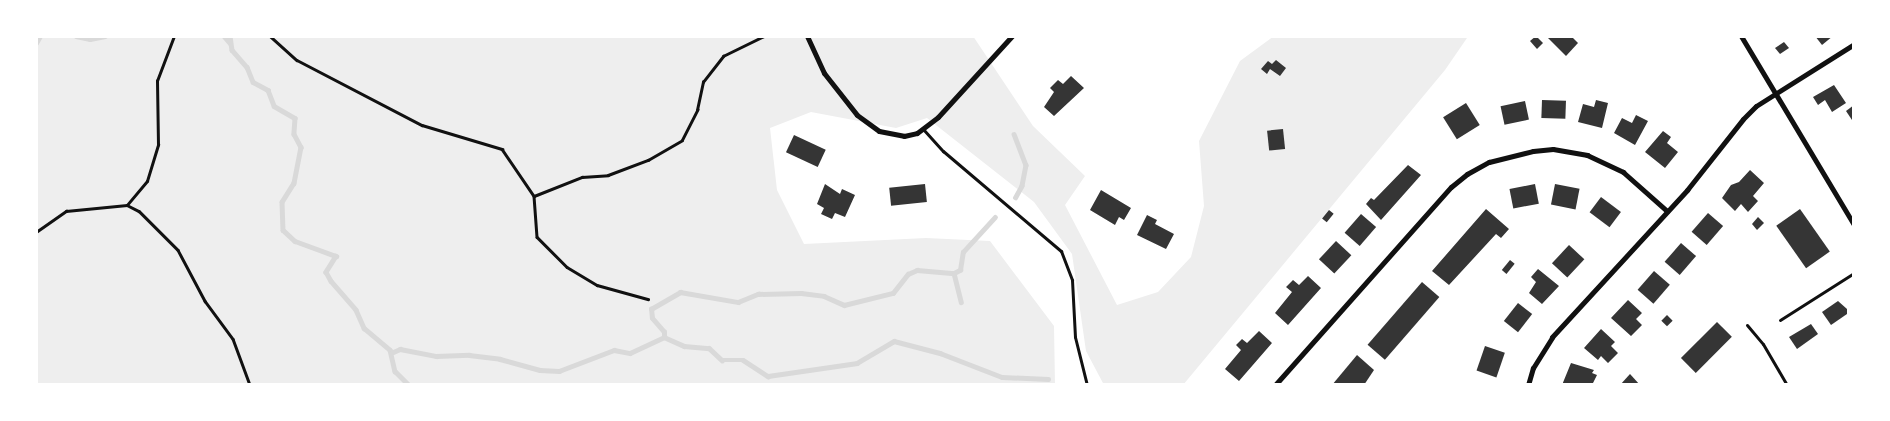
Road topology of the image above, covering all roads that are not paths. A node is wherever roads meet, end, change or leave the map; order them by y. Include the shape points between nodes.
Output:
1 (807, 36) edge
2 (1012, 36) edge
3 (1741, 36) edge
4 (1854, 44) edge
5 (1775, 93) junction
6 (923, 129) junction
7 (1667, 211) junction
8 (1854, 225) edge
9 (1854, 273) edge
10 (1780, 320) dead end
11 (1747, 325) dead end
12 (1786, 384) edge
13 (1087, 385) edge
14 (1275, 385) edge
15 (1528, 385) edge

1 - 6 street via 834,88 869,125 897,136
2 - 6 street via 949,106
3 - 5 street
4 - 5 street
5 - 7 street via 1744,119
5 - 8 street
6 - 13 lane via 943,150 1061,250 1072,280 1075,337
7 - 14 street via 1623,172 1587,155 1553,150 1519,152 1489,162 1451,187
7 - 15 street via 1552,337 1533,368
9 - 10 lane
11 - 12 lane via 1763,344

